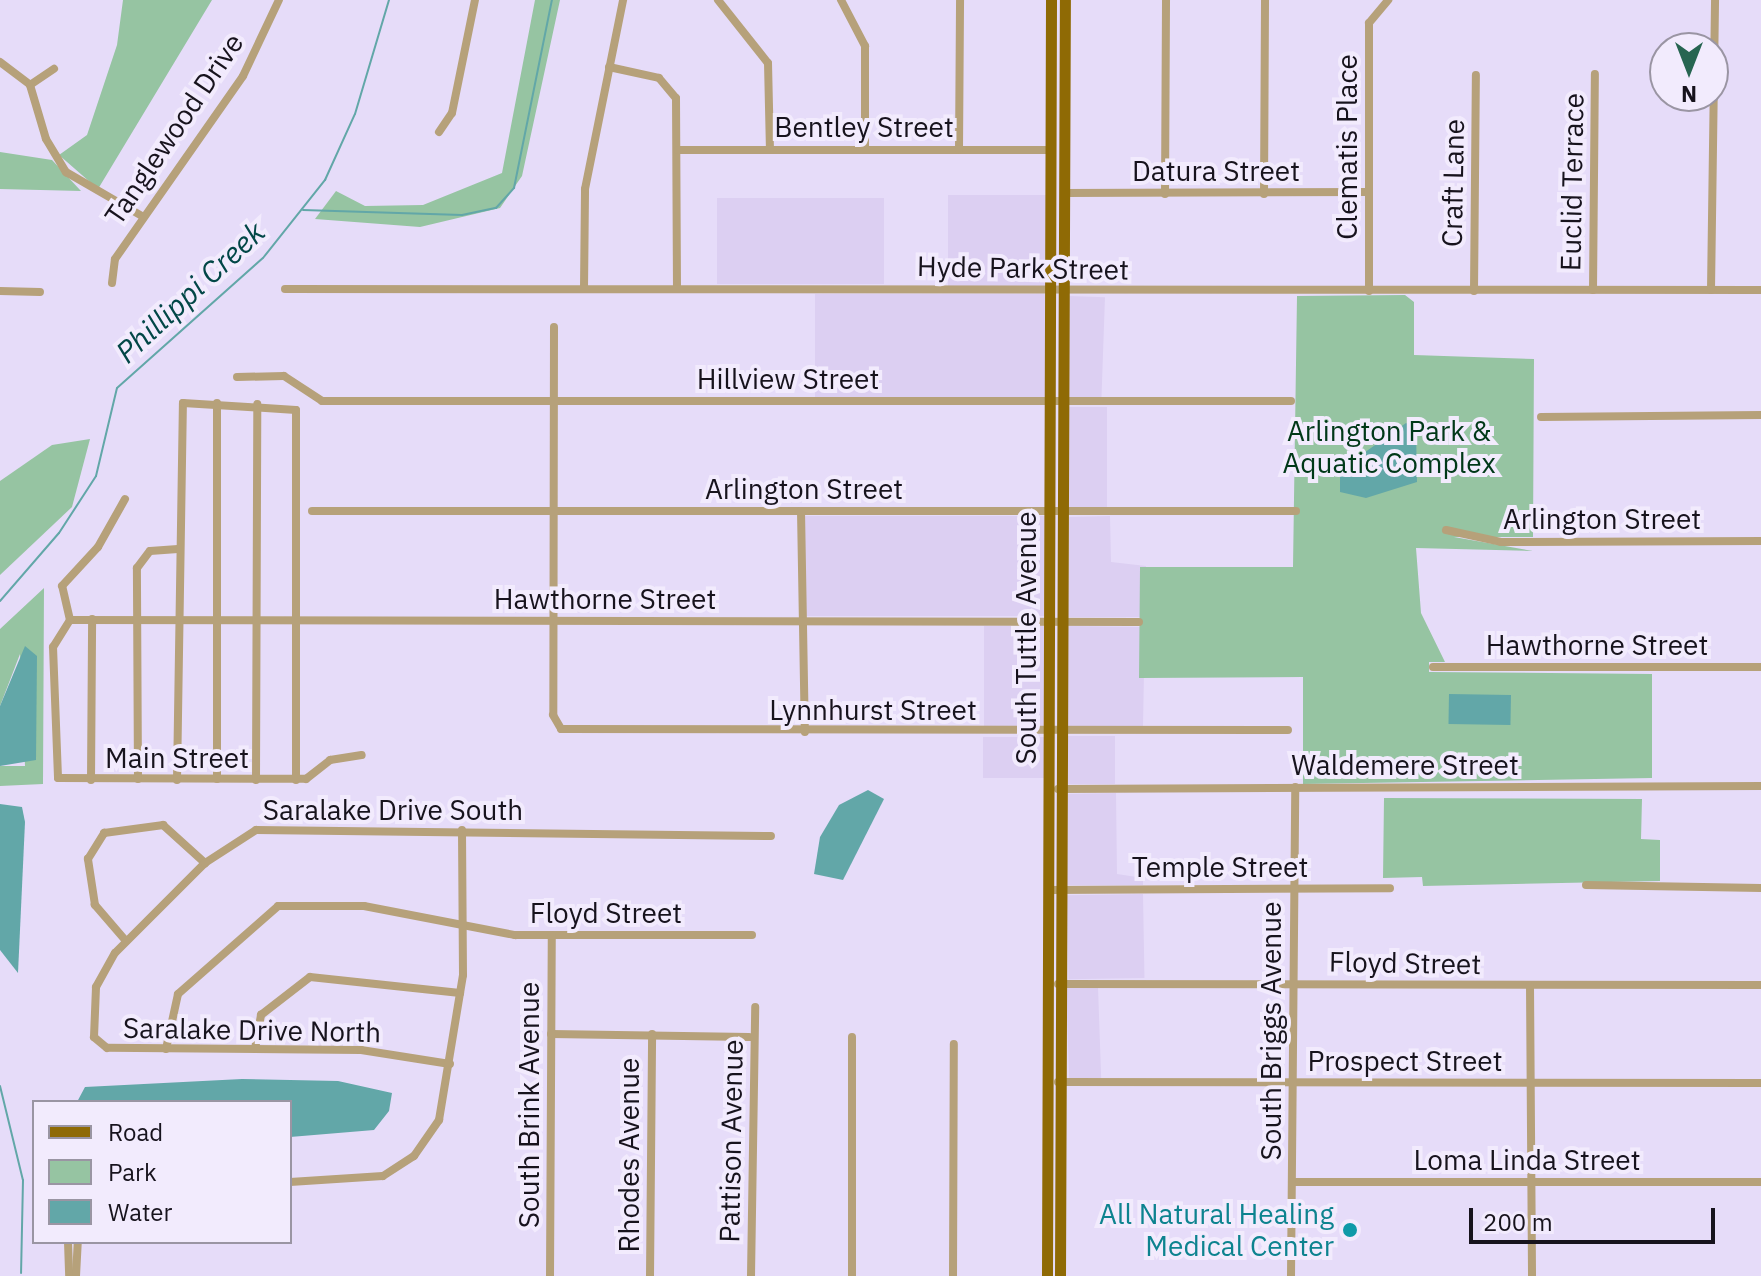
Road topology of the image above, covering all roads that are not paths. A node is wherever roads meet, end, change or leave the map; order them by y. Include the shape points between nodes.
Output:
1 (279, 0) edge
2 (475, 0) edge
3 (623, 0) edge
4 (718, 0) edge
5 (841, 0) edge
6 (960, 0) edge
7 (1051, 0) edge
8 (1065, 0) edge
9 (1166, 0) edge
10 (1265, 0) edge
11 (1388, 0) edge
12 (1715, 0) edge
13 (0, 62) edge
14 (609, 67) junction
15 (54, 69) dead end
16 (1595, 74) dead end
17 (1476, 75) dead end
18 (30, 85) junction
19 (439, 132) dead end
20 (770, 149) junction
21 (865, 149) junction
22 (678, 150) junction
23 (959, 150) junction
24 (1050, 150) junction
25 (1369, 192) junction
26 (1064, 193) junction
27 (1165, 194) junction
28 (1264, 194) junction
29 (142, 216) junction
30 (112, 283) dead end
31 (584, 288) junction
32 (285, 289) dead end
33 (677, 289) junction
34 (1593, 290) junction
35 (1711, 290) junction
36 (1761, 290) edge
37 (0, 291) edge
38 (1050, 291) junction
39 (1369, 291) junction
40 (1474, 291) junction
41 (40, 292) dead end
42 (1064, 292) junction
43 (554, 327) dead end
44 (237, 377) dead end
45 (554, 401) junction
46 (1291, 401) dead end
47 (1051, 402) junction
48 (1064, 402) junction
49 (217, 403) junction
50 (257, 404) junction
51 (1761, 415) edge
52 (1541, 417) dead end
53 (125, 499) dead end
54 (553, 510) junction
55 (312, 511) dead end
56 (801, 511) junction
57 (1296, 511) dead end
58 (1051, 512) junction
59 (1065, 512) junction
60 (1446, 530) dead end
61 (1761, 541) edge
62 (178, 549) junction
63 (92, 619) junction
64 (136, 619) junction
65 (178, 619) junction
66 (216, 619) junction
67 (256, 619) junction
68 (295, 619) junction
69 (70, 620) junction
70 (554, 620) junction
71 (803, 621) junction
72 (1050, 622) junction
73 (1064, 622) junction
74 (1139, 622) dead end
75 (1433, 667) dead end
76 (1761, 667) edge
77 (1288, 730) dead end
78 (805, 732) junction
79 (1049, 732) junction
80 (1062, 732) junction
81 (362, 755) dead end
82 (138, 779) junction
83 (217, 779) junction
84 (91, 780) junction
85 (177, 780) junction
86 (256, 780) junction
87 (296, 780) junction
88 (1761, 786) edge
89 (1295, 787) junction
90 (1050, 789) junction
91 (1063, 789) junction
92 (462, 830) junction
93 (771, 836) dead end
94 (205, 863) junction
95 (1586, 885) dead end
96 (1390, 888) dead end
97 (1761, 888) edge
98 (1293, 889) junction
99 (1049, 890) junction
100 (1063, 890) junction
101 (462, 921) junction
102 (552, 935) junction
103 (752, 935) dead end
104 (126, 941) junction
105 (1294, 983) junction
106 (1062, 984) junction
107 (1049, 985) junction
108 (1761, 985) edge
109 (1530, 986) junction
110 (460, 993) junction
111 (755, 1007) dead end
112 (551, 1034) junction
113 (652, 1034) junction
114 (749, 1037) junction
115 (852, 1037) dead end
116 (954, 1044) dead end
117 (100, 1045) joint
118 (166, 1049) junction
119 (255, 1049) junction
120 (450, 1064) junction
121 (1062, 1082) junction
122 (1048, 1083) junction
123 (1293, 1083) junction
124 (1761, 1083) edge
125 (1530, 1084) junction
126 (1531, 1181) junction
127 (292, 1182) edge
128 (1293, 1182) junction
129 (1761, 1182) edge
130 (68, 1244) edge
131 (78, 1244) edge
132 (69, 1276) edge
133 (76, 1276) edge
134 (550, 1276) edge
135 (650, 1276) edge
136 (751, 1276) edge
137 (852, 1276) edge
138 (953, 1276) edge
139 (1047, 1276) edge
140 (1060, 1276) edge
141 (1291, 1276) edge
142 (1532, 1276) edge

1 - 29 street, Tanglewood Drive via 243,76
2 - 19 street via 452,113
3 - 14 street
4 - 20 street via 768,63
5 - 21 street via 865,46
6 - 23 street
7 - 24 main road, South Tuttle Avenue
8 - 26 main road, South Tuttle Avenue
9 - 27 street
10 - 28 street
11 - 25 street, Clematis Place via 1369,23
12 - 35 street
13 - 18 street
14 - 22 street via 652,74 673,90
14 - 31 street via 585,189
15 - 18 street
16 - 34 street, Euclid Terrace
17 - 40 street, Craft Lane
18 - 29 street via 46,139 66,172
20 - 21 street, Bentley Street
20 - 22 street, Bentley Street
21 - 23 street, Bentley Street
22 - 33 street
23 - 24 street, Bentley Street
24 - 38 main road, South Tuttle Avenue
25 - 28 street, Datura Street
25 - 39 street, Clematis Place
26 - 27 street, Datura Street
26 - 42 main road, South Tuttle Avenue
27 - 28 street, Datura Street
29 - 30 street, Tanglewood Drive via 115,259
31 - 32 street, Hyde Park Street
31 - 33 street, Hyde Park Street
33 - 38 street, Hyde Park Street
34 - 35 street, Hyde Park Street
34 - 40 street, Hyde Park Street
35 - 36 street, Hyde Park Street
37 - 41 street
38 - 42 street, Hyde Park Street
38 - 47 main road, South Tuttle Avenue
39 - 40 street, Hyde Park Street
39 - 42 street, Hyde Park Street
42 - 48 main road, South Tuttle Avenue
43 - 45 street
44 - 45 street, Hillview Street via 294,379 322,401
45 - 47 street, Hillview Street
45 - 54 street
46 - 48 street, Hillview Street
47 - 48 street, Hillview Street
47 - 58 main road, South Tuttle Avenue
48 - 59 main road, South Tuttle Avenue
49 - 50 street
49 - 62 street via 180,404
49 - 66 street
50 - 67 street
50 - 68 street via 294,406
51 - 52 street
53 - 69 street via 98,547 62,586
54 - 55 street, Arlington Street
54 - 56 street, Arlington Street
54 - 70 street
56 - 58 street, Arlington Street
56 - 71 street
57 - 59 street, Arlington Street
58 - 59 street, Arlington Street
58 - 72 main road, South Tuttle Avenue
59 - 73 main road, South Tuttle Avenue
60 - 61 street, Arlington Street via 1501,542
62 - 64 street via 154,549 140,562
62 - 65 street
63 - 64 street, Hawthorne Street
63 - 69 street, Hawthorne Street
63 - 84 street
64 - 65 street, Hawthorne Street
64 - 82 street
65 - 66 street, Hawthorne Street
65 - 85 street
66 - 67 street, Hawthorne Street
66 - 83 street
67 - 68 street, Hawthorne Street
67 - 86 street
68 - 70 street, Hawthorne Street
68 - 87 street
69 - 84 street, Main Street via 53,647 58,778
70 - 71 street, Hawthorne Street
70 - 78 street, Lynnhurst Street via 556,724 566,730
71 - 72 street, Hawthorne Street
71 - 78 street
72 - 73 street, Hawthorne Street
72 - 79 main road, South Tuttle Avenue
73 - 74 street, Hawthorne Street
73 - 80 main road, South Tuttle Avenue
75 - 76 street, Hawthorne Street
77 - 80 street, Lynnhurst Street
78 - 79 street, Lynnhurst Street
79 - 80 street, Lynnhurst Street
79 - 90 main road, South Tuttle Avenue
80 - 91 main road, South Tuttle Avenue
81 - 87 street via 336,757
82 - 84 street, Main Street
82 - 85 street, Main Street
83 - 85 street, Main Street
83 - 86 street, Main Street
86 - 87 street, Main Street
88 - 89 street, Waldemere Street
89 - 91 street, Waldemere Street
89 - 98 street, South Briggs Avenue
90 - 91 street, Waldemere Street
90 - 99 main road, South Tuttle Avenue
91 - 100 main road, South Tuttle Avenue
92 - 93 street, Saralake Drive South
92 - 94 street, Saralake Drive South via 262,830 228,842
92 - 101 street
94 - 104 street, Saralake Drive South
94 - 104 street via 163,825 104,833 88,859 95,905
95 - 97 street
96 - 98 street, Temple Street
98 - 100 street, Temple Street
98 - 105 street, South Briggs Avenue
99 - 100 street, Temple Street
99 - 107 main road, South Tuttle Avenue
100 - 106 main road, South Tuttle Avenue
101 - 102 street, Floyd Street via 504,934
101 - 110 street
101 - 118 street, Floyd Street via 351,904 269,909 178,994
102 - 103 street, Floyd Street
102 - 112 street, South Brink Avenue
104 - 117 street, Saralake Drive South via 96,987
105 - 106 street, Floyd Street
105 - 109 street, Floyd Street
105 - 123 street, South Briggs Avenue
106 - 107 street, Floyd Street
106 - 121 main road, South Tuttle Avenue
107 - 122 main road, South Tuttle Avenue
108 - 109 street, Floyd Street
109 - 125 street
110 - 119 street via 345,975 310,977 261,1015
110 - 120 street
111 - 114 street, Pattison Avenue
112 - 113 street
112 - 134 street, South Brink Avenue
113 - 114 street
113 - 135 street, Rhodes Avenue
114 - 136 street, Pattison Avenue
115 - 137 street
116 - 138 street
117 - 118 street, Saralake Drive North
118 - 119 street, Saralake Drive North
119 - 120 street, Saralake Drive North via 361,1050
120 - 127 street via 439,1120 406,1163 369,1180
121 - 122 street, Prospect Street
121 - 123 street, Prospect Street
121 - 140 main road, South Tuttle Avenue
122 - 139 main road, South Tuttle Avenue
123 - 125 street, Prospect Street
123 - 128 street, South Briggs Avenue
124 - 125 street, Prospect Street
125 - 126 street
126 - 128 street, Loma Linda Street
126 - 129 street, Loma Linda Street
126 - 142 street
128 - 141 street, South Briggs Avenue
130 - 132 street
131 - 133 street

